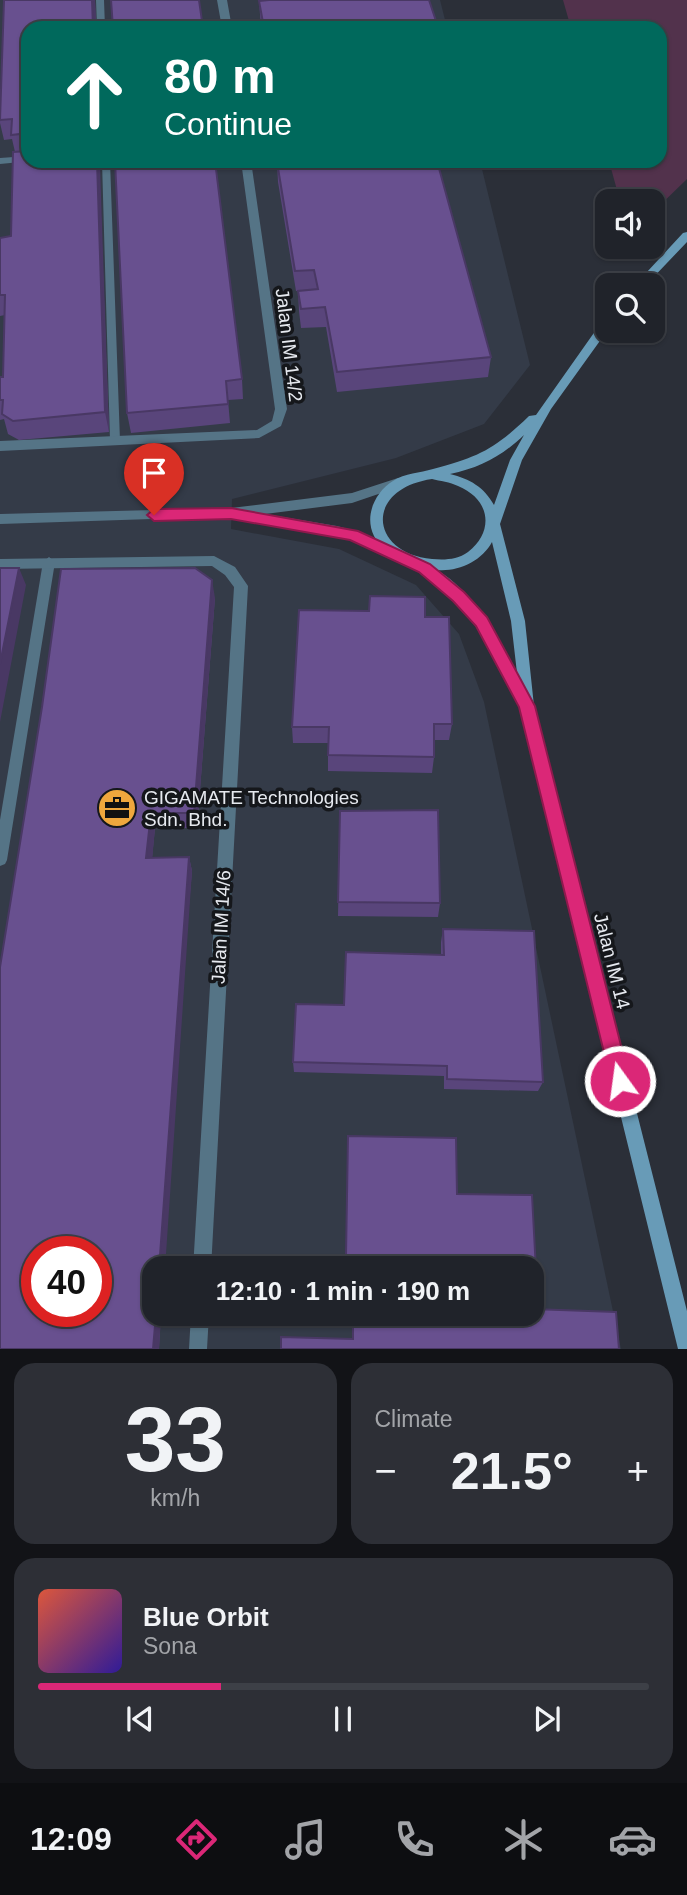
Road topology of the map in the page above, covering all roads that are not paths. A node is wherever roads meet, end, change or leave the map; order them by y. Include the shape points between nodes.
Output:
1 (100, 0) edge
2 (222, 0) edge
3 (101, 21) edge
4 (225, 21) edge
5 (21, 160) edge
6 (0, 161) edge
7 (106, 168) edge
8 (247, 168) edge
9 (687, 235) edge
10 (651, 273) edge
11 (595, 340) edge
12 (547, 406) junction
13 (116, 441) junction
14 (0, 446) edge
15 (412, 477) junction
16 (231, 513) junction
17 (0, 519) edge
18 (494, 524) junction
19 (409, 560) junction
20 (49, 562) junction
21 (0, 564) edge
22 (527, 706) junction
23 (0, 860) edge
24 (203, 1256) edge
25 (199, 1326) edge
26 (198, 1349) edge
27 (687, 1349) edge

1 - 3 lane
2 - 4 street
5 - 6 lane
7 - 13 lane
8 - 13 street, Jalan IM 14/2 via 281,409 277,423 259,434
9 - 10 street
11 - 12 street
12 - 15 street via 484,461
12 - 18 street via 516,460
13 - 14 street, Jalan IM 14/2
15 - 16 street via 352,498
15 - 18 street via 432,474 469,484 492,509
15 - 19 street via 383,497 376,525 393,551
16 - 17 street
16 - 19 street via 337,531
18 - 19 street via 480,551 465,560 447,565
18 - 22 street via 518,621
19 - 22 street via 447,586 481,622
20 - 21 street
20 - 23 lane
20 - 24 street, Jalan IM 14/6 via 214,561 230,571 240,586
22 - 27 street, Jalan IM 14
25 - 26 street

